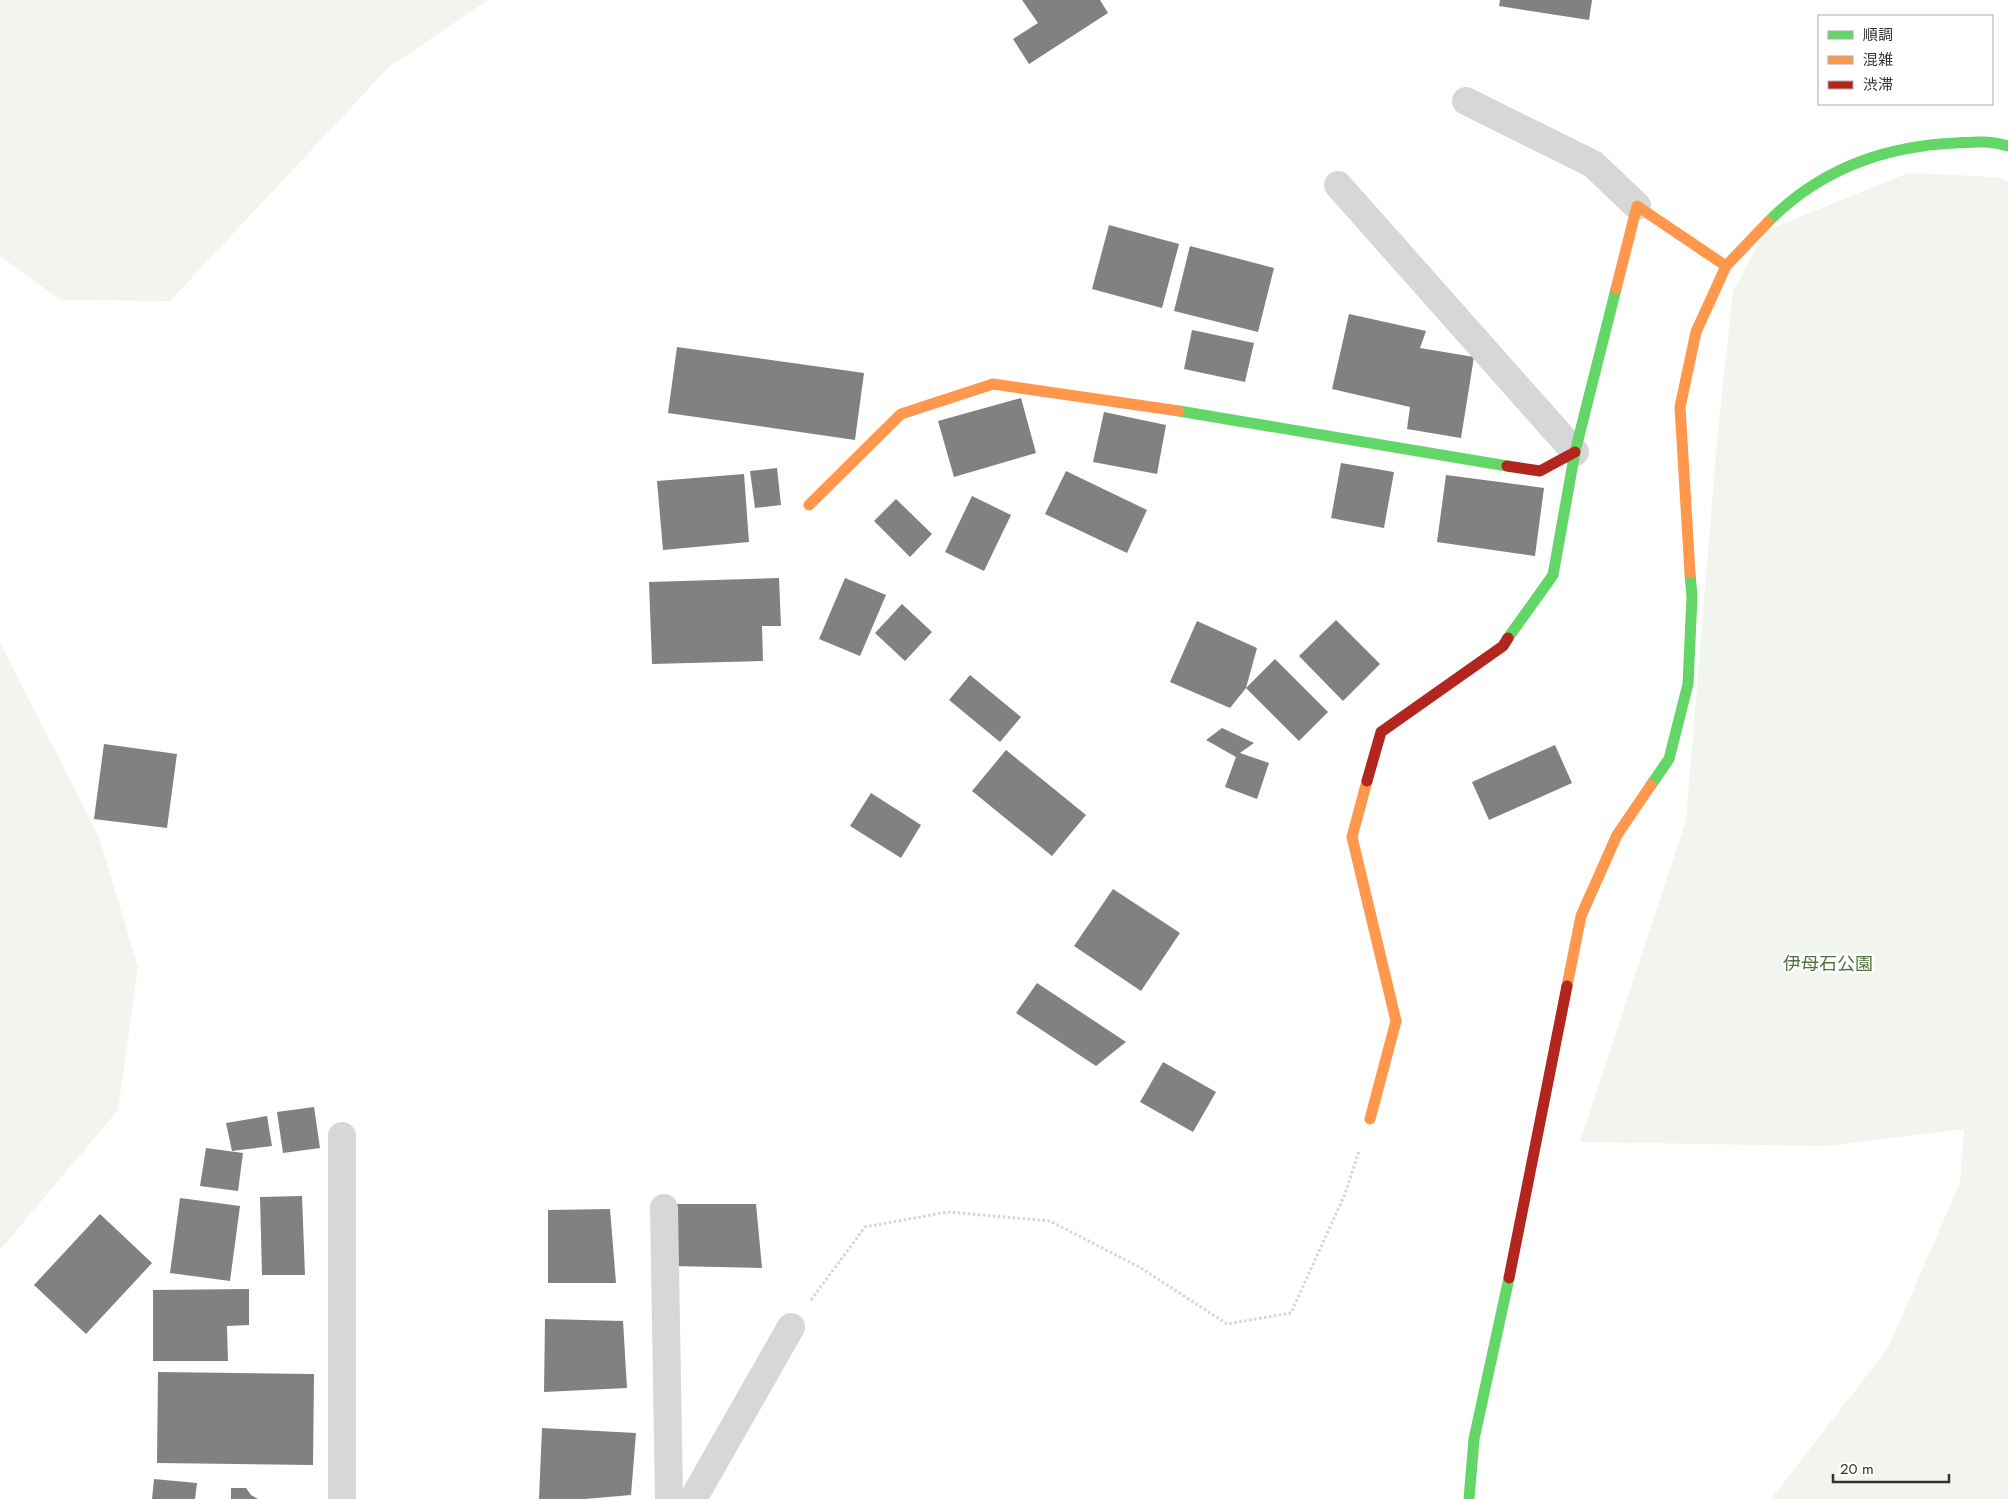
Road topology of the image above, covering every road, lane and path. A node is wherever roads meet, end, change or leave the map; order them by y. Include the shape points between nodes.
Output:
1 (1466, 101) dead end
2 (2008, 146) edge
3 (1338, 185) dead end
4 (1637, 206) junction
5 (1726, 266) junction
6 (1575, 452) junction
7 (809, 505) dead end
8 (1370, 1119) joint
9 (342, 1136) dead end
10 (664, 1208) dead end
11 (791, 1327) joint
12 (342, 1499) edge
13 (669, 1499) edge
14 (693, 1499) edge
15 (1469, 1499) edge

1 - 4 street via 1594,164
2 - 5 street via 1993,141 1921,144 1866,158 1814,183 1776,214
3 - 6 street
4 - 5 street
4 - 6 street
5 - 15 street via 1696,332 1680,407 1692,597 1688,684 1669,759 1617,835 1581,916 1503,1310 1474,1439
6 - 7 street via 1540,471 1100,398 993,384 901,414
6 - 8 street via 1553,575 1503,646 1380,732 1352,837 1396,1021
8 - 11 path via 1345,1194 1291,1313 1227,1324 1141,1268 1050,1221 948,1212 865,1227
9 - 12 street
10 - 13 street
11 - 14 street

